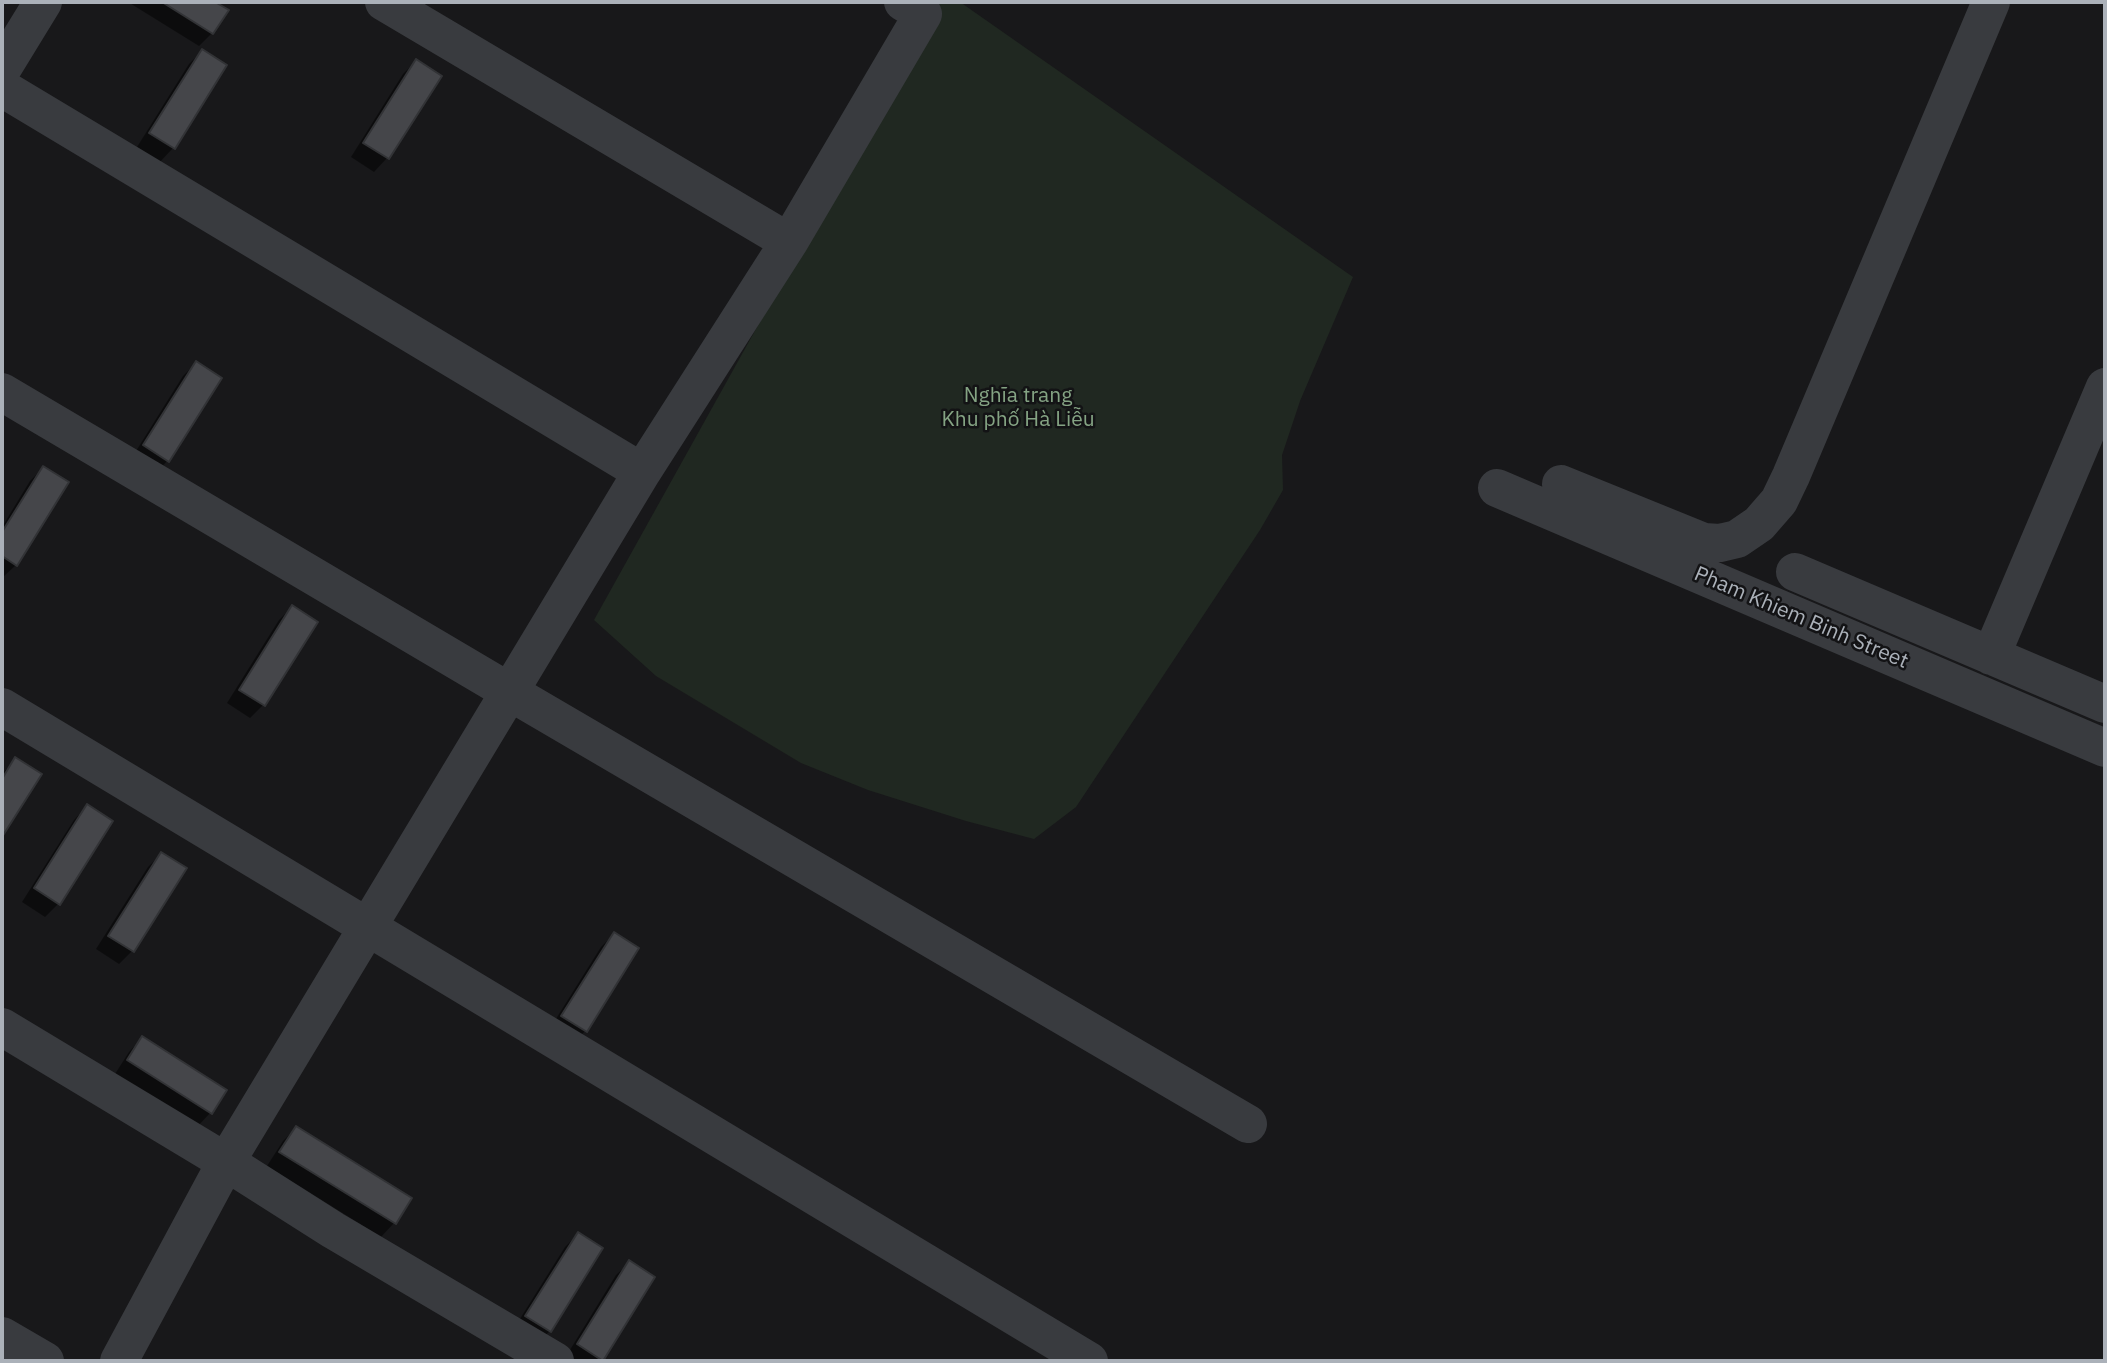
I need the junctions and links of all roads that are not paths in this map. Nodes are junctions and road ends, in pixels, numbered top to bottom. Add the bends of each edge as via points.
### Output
1 (43, 2) edge
2 (384, 2) edge
3 (1991, 2) edge
4 (913, 8) edge
5 (2, 69) edge
6 (2, 88) edge
7 (789, 242) junction
8 (2105, 387) edge
9 (2, 392) edge
10 (642, 472) junction
11 (1560, 484) dead end
12 (1497, 488) dead end
13 (1795, 572) dead end
14 (1991, 656) junction
15 (508, 691) junction
16 (2105, 704) edge
17 (2, 707) edge
18 (2105, 748) edge
19 (366, 926) junction
20 (2, 1027) edge
21 (1248, 1124) dead end
22 (226, 1162) junction
23 (2, 1336) edge
24 (44, 1361) edge
25 (119, 1361) edge
26 (555, 1361) edge
27 (1089, 1361) edge

1 - 5 street
2 - 7 street
3 - 11 street via 1791,476 1779,501 1759,524 1737,539 1703,542
4 - 7 street
6 - 10 street
7 - 10 street
8 - 14 street
9 - 15 street
10 - 15 street
12 - 18 street, Pham Khiem Binh Street
13 - 14 street, Pham Khiem Binh Street
14 - 16 street, Pham Khiem Binh Street
15 - 19 street
15 - 21 street
17 - 19 street
19 - 22 street
19 - 27 street
20 - 22 street
22 - 25 street
22 - 26 street
23 - 24 street

